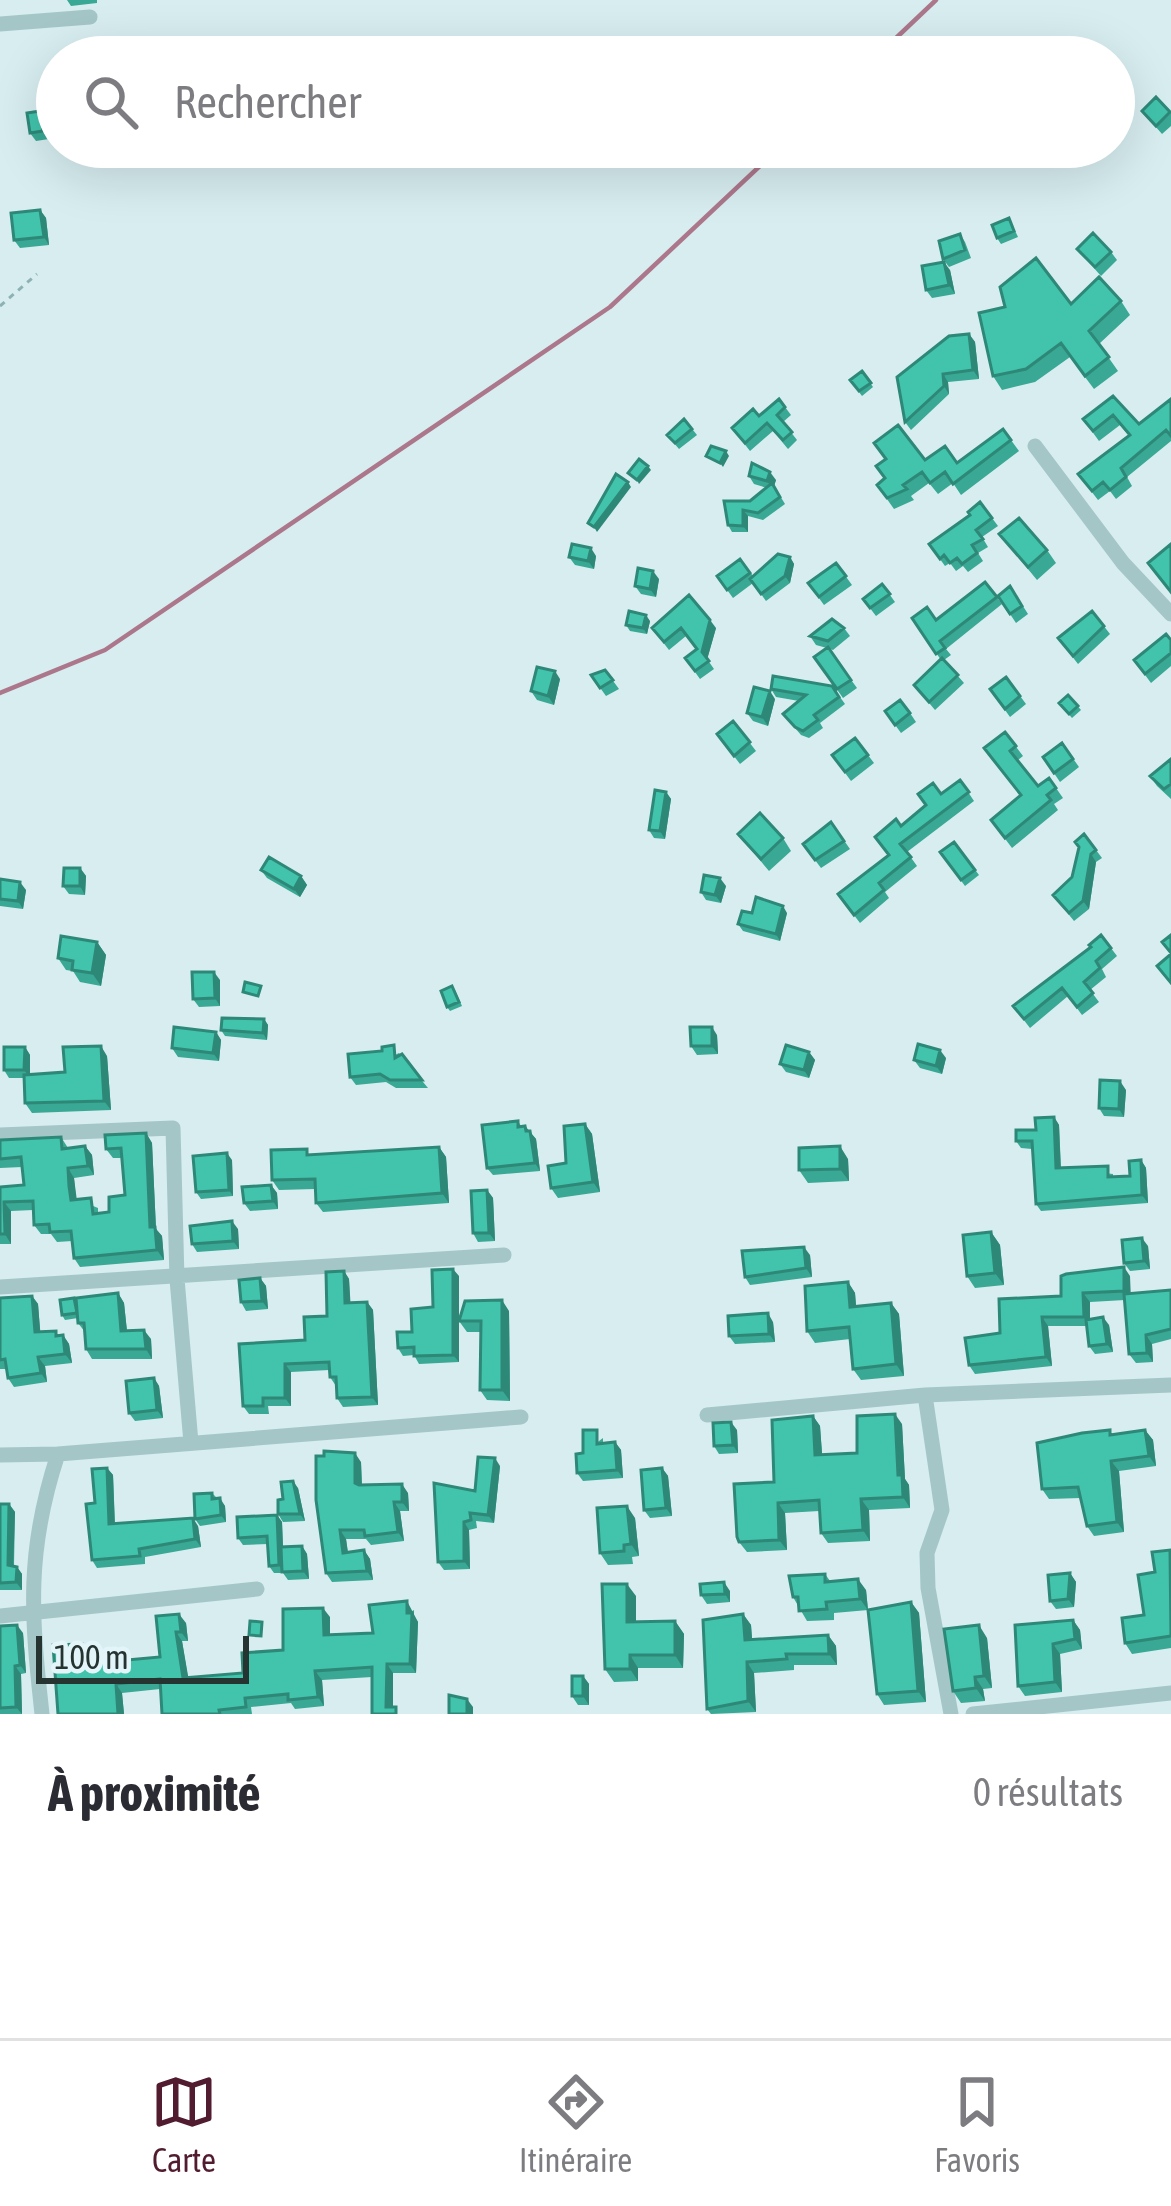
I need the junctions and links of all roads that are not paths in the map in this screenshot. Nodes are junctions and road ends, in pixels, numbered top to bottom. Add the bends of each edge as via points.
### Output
1 (90, 17) dead end
2 (0, 24) edge
3 (1036, 446) dead end
4 (1171, 614) edge
5 (0, 1135) edge
6 (503, 1255) dead end
7 (177, 1279) junction
8 (0, 1287) edge
9 (1171, 1385) edge
10 (925, 1395) junction
11 (707, 1415) dead end
12 (521, 1417) dead end
13 (191, 1443) junction
14 (58, 1454) junction
15 (0, 1455) edge
16 (256, 1588) dead end
17 (30, 1613) junction
18 (0, 1616) edge
19 (1171, 1693) edge
20 (42, 1714) edge
21 (951, 1714) edge
22 (973, 1714) edge

1 - 2 street
3 - 4 street
5 - 7 street via 173,1129
6 - 7 street
7 - 8 street
7 - 13 street
9 - 10 street
10 - 11 street
10 - 21 street via 942,1510 926,1553 928,1588
12 - 13 street
13 - 14 street
14 - 15 street
14 - 17 street via 39,1512
16 - 17 street
17 - 18 street
17 - 20 street
19 - 22 street

